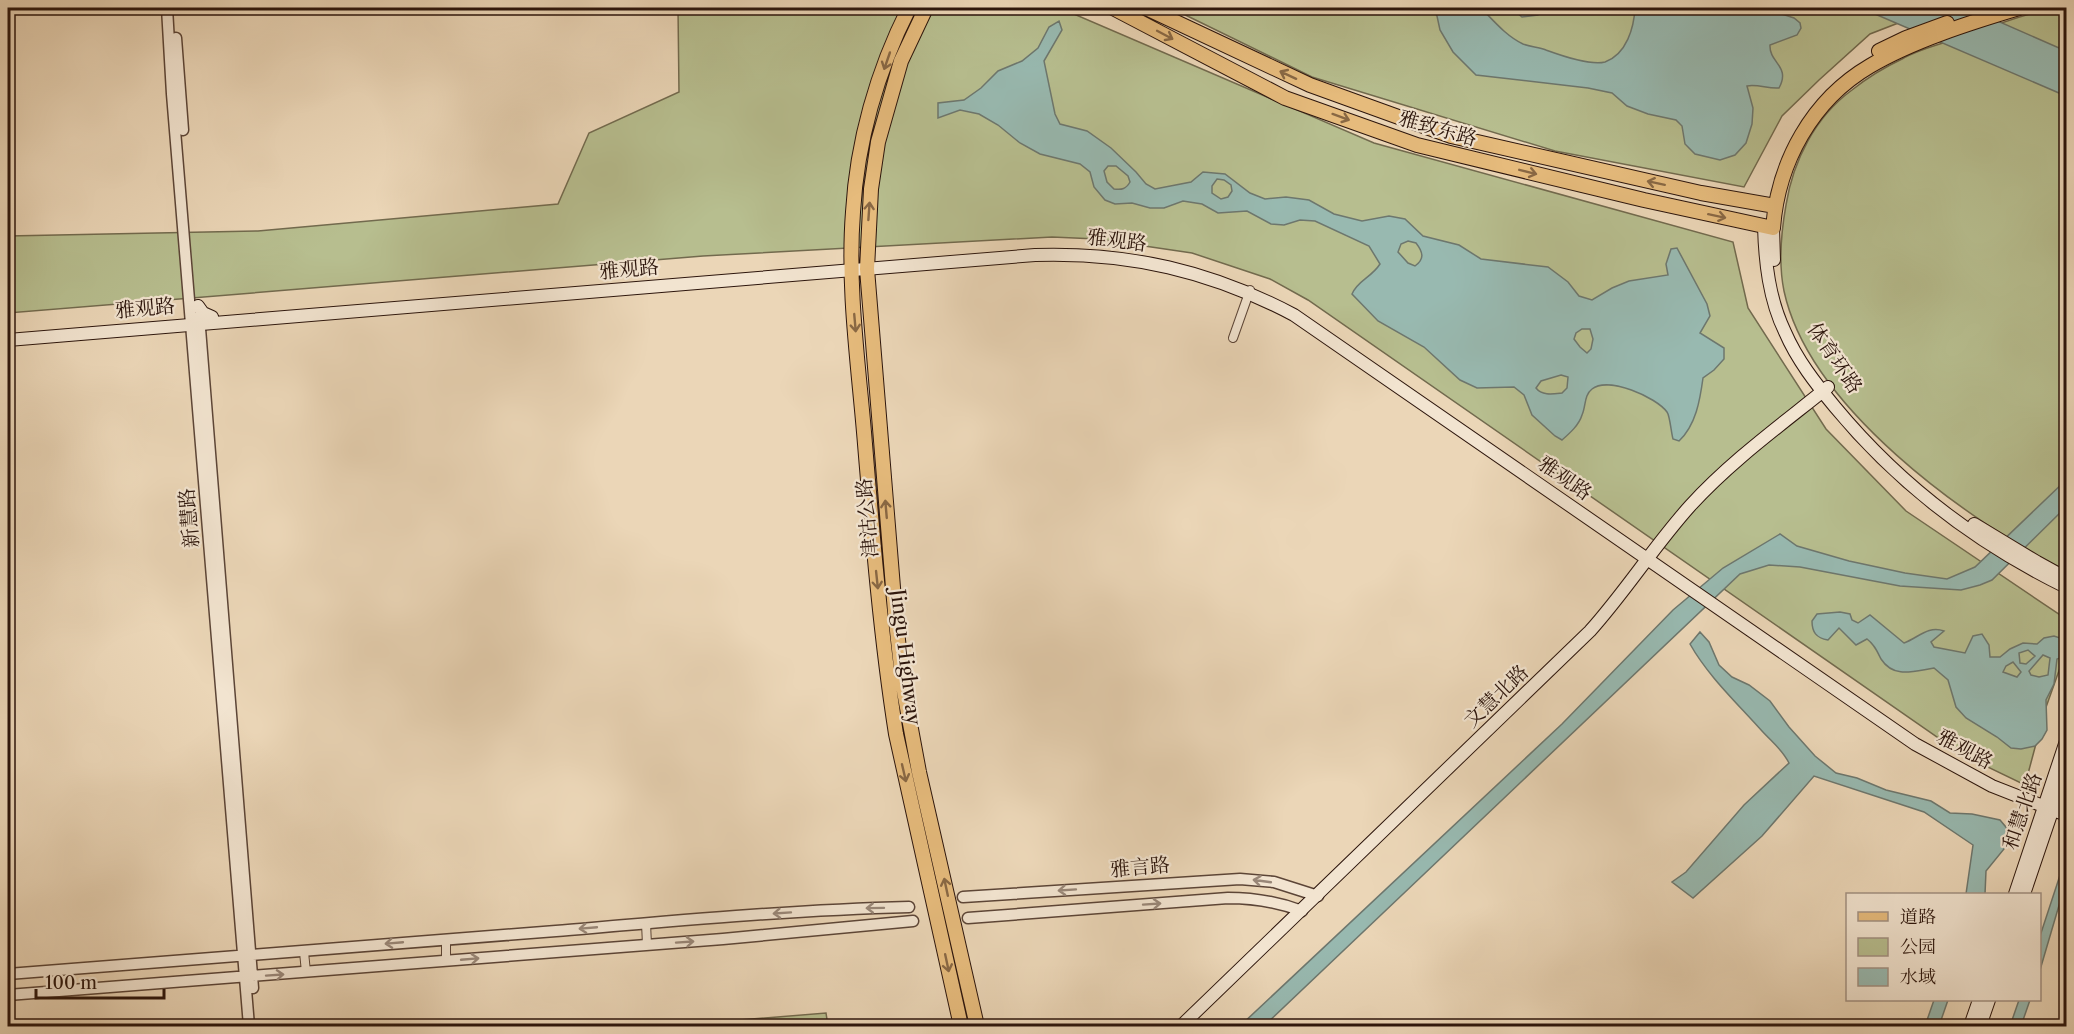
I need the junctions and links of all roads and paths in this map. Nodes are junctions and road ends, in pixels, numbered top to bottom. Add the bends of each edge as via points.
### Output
1 (167, 8) edge
2 (174, 8) edge
3 (909, 8) edge
4 (926, 8) edge
5 (1113, 8) edge
6 (1146, 8) edge
7 (2019, 8) edge
8 (1991, 10) edge
9 (1771, 205) junction
10 (1768, 227) junction
11 (867, 267) junction
12 (852, 268) junction
13 (1250, 291) junction
14 (199, 317) junction
15 (8, 333) edge
16 (1233, 338) dead end
17 (8, 340) edge
18 (1828, 392) junction
19 (1652, 559) junction
20 (2024, 560) junction
21 (2067, 578) edge
22 (2067, 587) edge
23 (2067, 741) edge
24 (2067, 770) edge
25 (2053, 807) edge
26 (2067, 815) edge
27 (2014, 893) edge
28 (2024, 893) edge
29 (1318, 896) junction
30 (963, 897) dead end
31 (909, 907) dead end
32 (841, 909) junction
33 (1302, 911) junction
34 (968, 918) dead end
35 (913, 921) dead end
36 (646, 923) junction
37 (845, 928) junction
38 (446, 939) junction
39 (647, 945) junction
40 (304, 951) junction
41 (247, 957) junction
42 (446, 961) junction
43 (306, 972) junction
44 (8, 974) edge
45 (248, 977) junction
46 (8, 995) edge
47 (1978, 1001) edge
48 (1988, 1001) edge
49 (249, 1026) edge
50 (256, 1026) edge
51 (961, 1026) edge
52 (977, 1026) edge
53 (1182, 1026) edge
54 (1193, 1026) edge
55 (1970, 1026) edge
56 (1980, 1026) edge

1 - 14 street, 新慧路 via 172,94
2 - 14 street, 新慧路
3 -> 12 main road, Jingu Highway via 886,63 861,143 852,214
11 -> 4 main road, 津沽公路 via 878,142 902,61
5 -> 10 main road, 雅致东路 via 1285,98 1417,145
9 -> 6 main road, 雅致东路 via 1451,136 1310,85
7 - 8 main road, 体育环路
8 - 9 main road, 体育环路 via 1920,38 1870,66 1837,91 1803,130
9 - 10 main road, 体育环路
10 - 18 main road, 体育环路 via 1768,277 1777,313 1793,349
11 - 12 main road, 雅观路
11 - 13 main road, 雅观路 via 1083,255 1181,269
52 -> 11 main road, 津沽公路 via 903,686
12 - 14 main road, 雅观路
12 -> 51 main road, Jingu Highway via 870,510 890,694
13 - 16 street
13 - 19 main road, 雅观路 via 1314,328
14 - 15 main road, 雅观路
14 - 17 main road, 雅观路
14 - 41 street, 新慧路
18 - 19 main road, 文慧北路 via 1713,483 1685,512
18 - 20 main road, 体育环路 via 1904,469 1994,542
19 - 25 main road, 雅观路 via 1915,744 1992,786
19 - 29 main road, 文慧北路 via 1590,631
19 - 54 main road, 文慧北路 via 1622,606 1573,659
20 - 21 main road, 体育环路
20 - 22 main road, 体育环路
23 - 25 main road, 和慧北路
24 - 25 main road, 和慧北路
25 - 26 main road, 雅观路
25 - 27 main road, 和慧北路
25 - 28 main road, 和慧北路
29 -> 30 street, 雅言路 via 1274,882 1240,879
29 - 33 main road, 文慧北路
31 -> 32 street
32 -> 36 street
32 - 37 street
34 -> 33 street, 雅言路 via 1228,898 1260,899
33 - 53 main road, 文慧北路
35 - 37 street
36 -> 38 street
36 - 39 street
39 -> 37 street
38 -> 40 street
38 - 42 street
42 -> 39 street
40 - 41 street
40 - 43 street
41 - 44 street
41 - 45 street, 新慧路
42 - 43 street
45 -> 43 street
45 - 46 street
45 - 49 street, 新慧路
45 - 50 street, 新慧路
47 - 55 main road
48 - 56 main road

